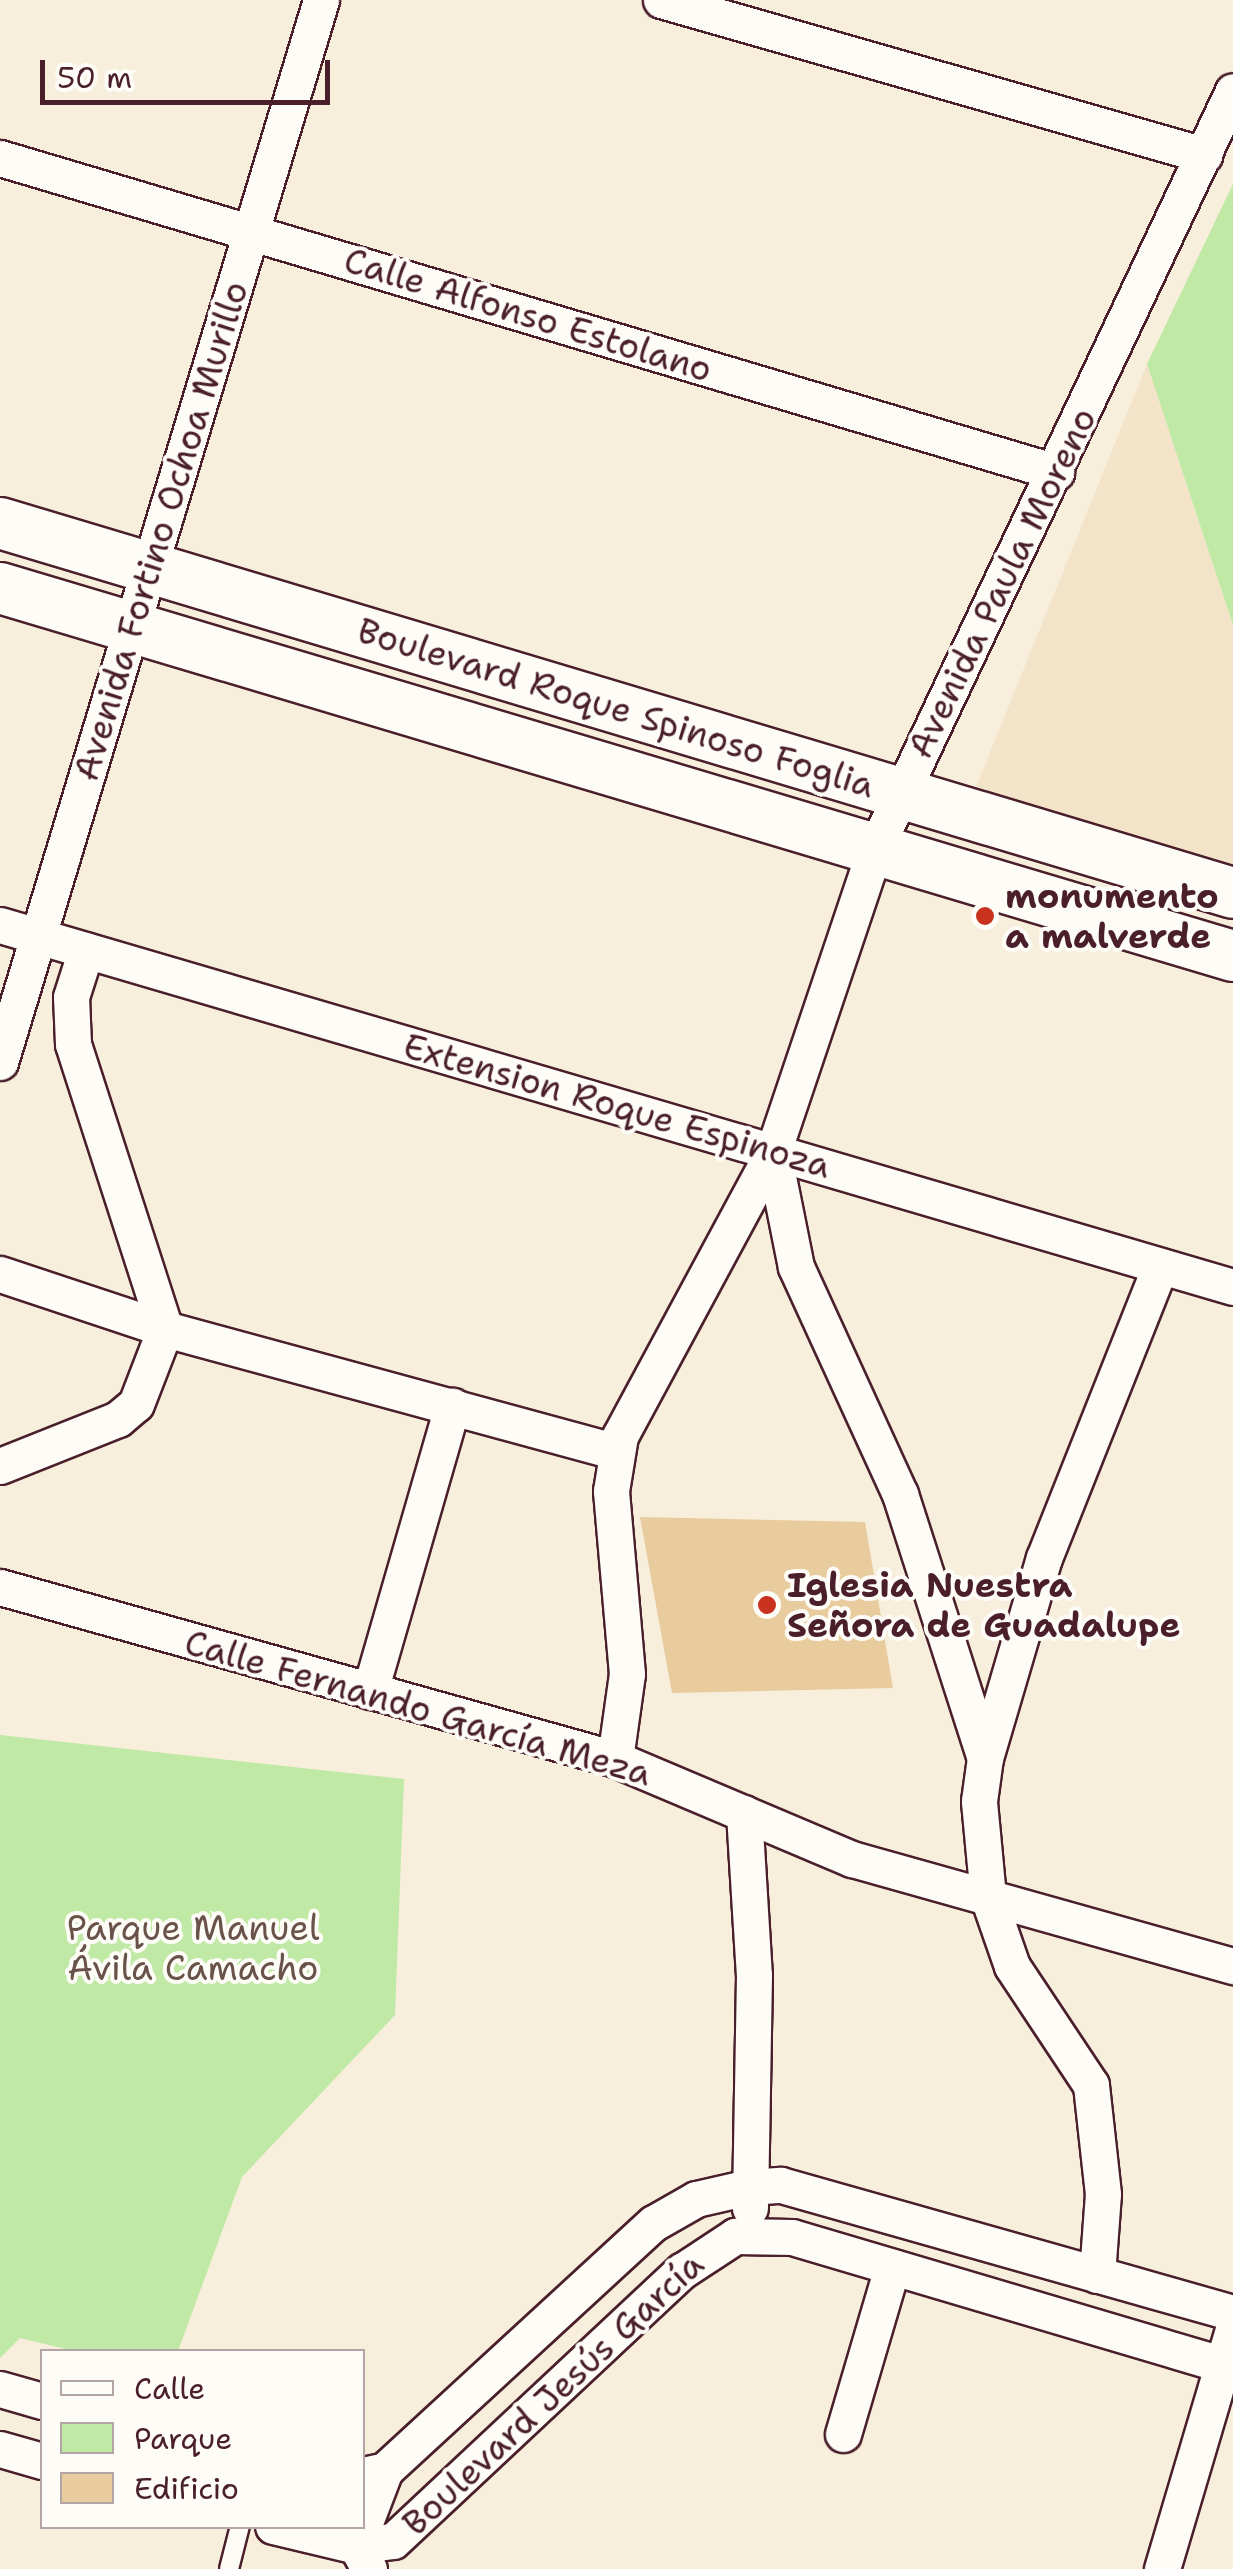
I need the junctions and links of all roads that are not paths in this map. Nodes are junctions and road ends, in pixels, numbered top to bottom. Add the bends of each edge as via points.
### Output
1 (321, 0) edge
2 (661, 0) edge
3 (1233, 91) edge
4 (1204, 154) junction
5 (0, 158) edge
6 (251, 233) junction
7 (1056, 472) junction
8 (0, 523) edge
9 (150, 568) junction
10 (0, 588) edge
11 (133, 627) junction
12 (902, 794) junction
13 (875, 849) junction
14 (1233, 893) edge
15 (0, 925) edge
16 (38, 936) junction
17 (86, 950) junction
18 (1233, 956) edge
19 (0, 1062) edge
20 (774, 1152) junction
21 (1160, 1266) junction
22 (0, 1274) edge
23 (1233, 1287) edge
24 (165, 1329) junction
25 (452, 1406) junction
26 (614, 1451) junction
27 (0, 1466) edge
28 (0, 1587) edge
29 (370, 1691) junction
30 (985, 1758) junction
31 (615, 1759) junction
32 (744, 1813) junction
33 (988, 1897) junction
34 (1233, 1966) edge
35 (748, 2187) junction
36 (752, 2234) junction
37 (892, 2267) junction
38 (1097, 2275) junction
39 (1233, 2313) edge
40 (1233, 2330) edge
41 (1228, 2366) edge
42 (0, 2389) edge
43 (40, 2400) edge
44 (843, 2434) dead end
45 (0, 2449) edge
46 (40, 2460) edge
47 (374, 2473) edge
48 (239, 2529) edge
49 (283, 2529) edge
50 (362, 2557) edge
51 (229, 2569) edge
52 (1162, 2569) edge

1 - 6 street, Avenida Fortino Ochoa Murillo
2 - 4 street
3 - 4 street, Avenida Paula Moreno
4 - 7 street, Avenida Paula Moreno
5 - 6 street, Calle Alfonso Estolano
6 - 7 street, Calle Alfonso Estolano
6 - 9 street, Avenida Fortino Ochoa Murillo
7 - 12 street, Avenida Paula Moreno
8 - 9 street, Boulevard Roque Spinoso Foglia
9 - 11 street, Avenida Fortino Ochoa Murillo
9 - 12 street, Boulevard Roque Spinoso Foglia
10 - 11 street, Boulevard Roque Spinoso Foglia
11 - 13 street, Boulevard Roque Spinoso Foglia
11 - 16 street, Avenida Fortino Ochoa Murillo
12 - 13 street, Avenida Paula Moreno
12 - 14 street, Boulevard Roque Spinoso Foglia
13 - 18 street, Boulevard Roque Spinoso Foglia
13 - 20 street, Avenida Paula Moreno
15 - 16 street, Extension Roque Espinoza
16 - 17 street, Extension Roque Espinoza
16 - 19 street, Avenida Fortino Ochoa Murillo
17 - 20 street, Extension Roque Espinoza
17 - 24 street via 71,998 74,1044
20 - 21 street, Extension Roque Espinoza
20 - 26 street, Avenida Paula Moreno
20 - 30 street via 796,1267 900,1494
21 - 23 street, Extension Roque Espinoza
21 - 30 street via 1044,1558
22 - 24 street
24 - 25 street
24 - 27 street via 136,1404 118,1419
25 - 26 street
25 - 29 street
26 - 31 street, Avenida Paula Moreno via 610,1491 626,1674
28 - 29 street, Calle Fernando García Meza
29 - 31 street, Calle Fernando García Meza
30 - 33 street via 979,1802
31 - 32 street, Calle Fernando García Meza
32 - 33 street, Calle Fernando García Meza via 852,1859
32 - 35 street via 754,1975
33 - 34 street, Calle Fernando García Meza
33 - 38 street via 1012,1966 1090,2086 1103,2194
35 - 36 street
35 - 38 street, Boulevard Jesús García via 781,2185
35 - 47 street, Boulevard Jesús García via 696,2199 654,2223
36 - 37 street, Boulevard Jesús García via 792,2236
36 - 50 street, Boulevard Jesús García via 717,2245 682,2271 393,2541
37 - 41 street, Boulevard Jesús García
37 - 44 street
38 - 39 street, Boulevard Jesús García
40 - 41 street
41 - 52 street
42 - 43 street
45 - 46 street
47 - 50 street
48 - 51 lane
49 - 50 street, Boulevard Jesús García

